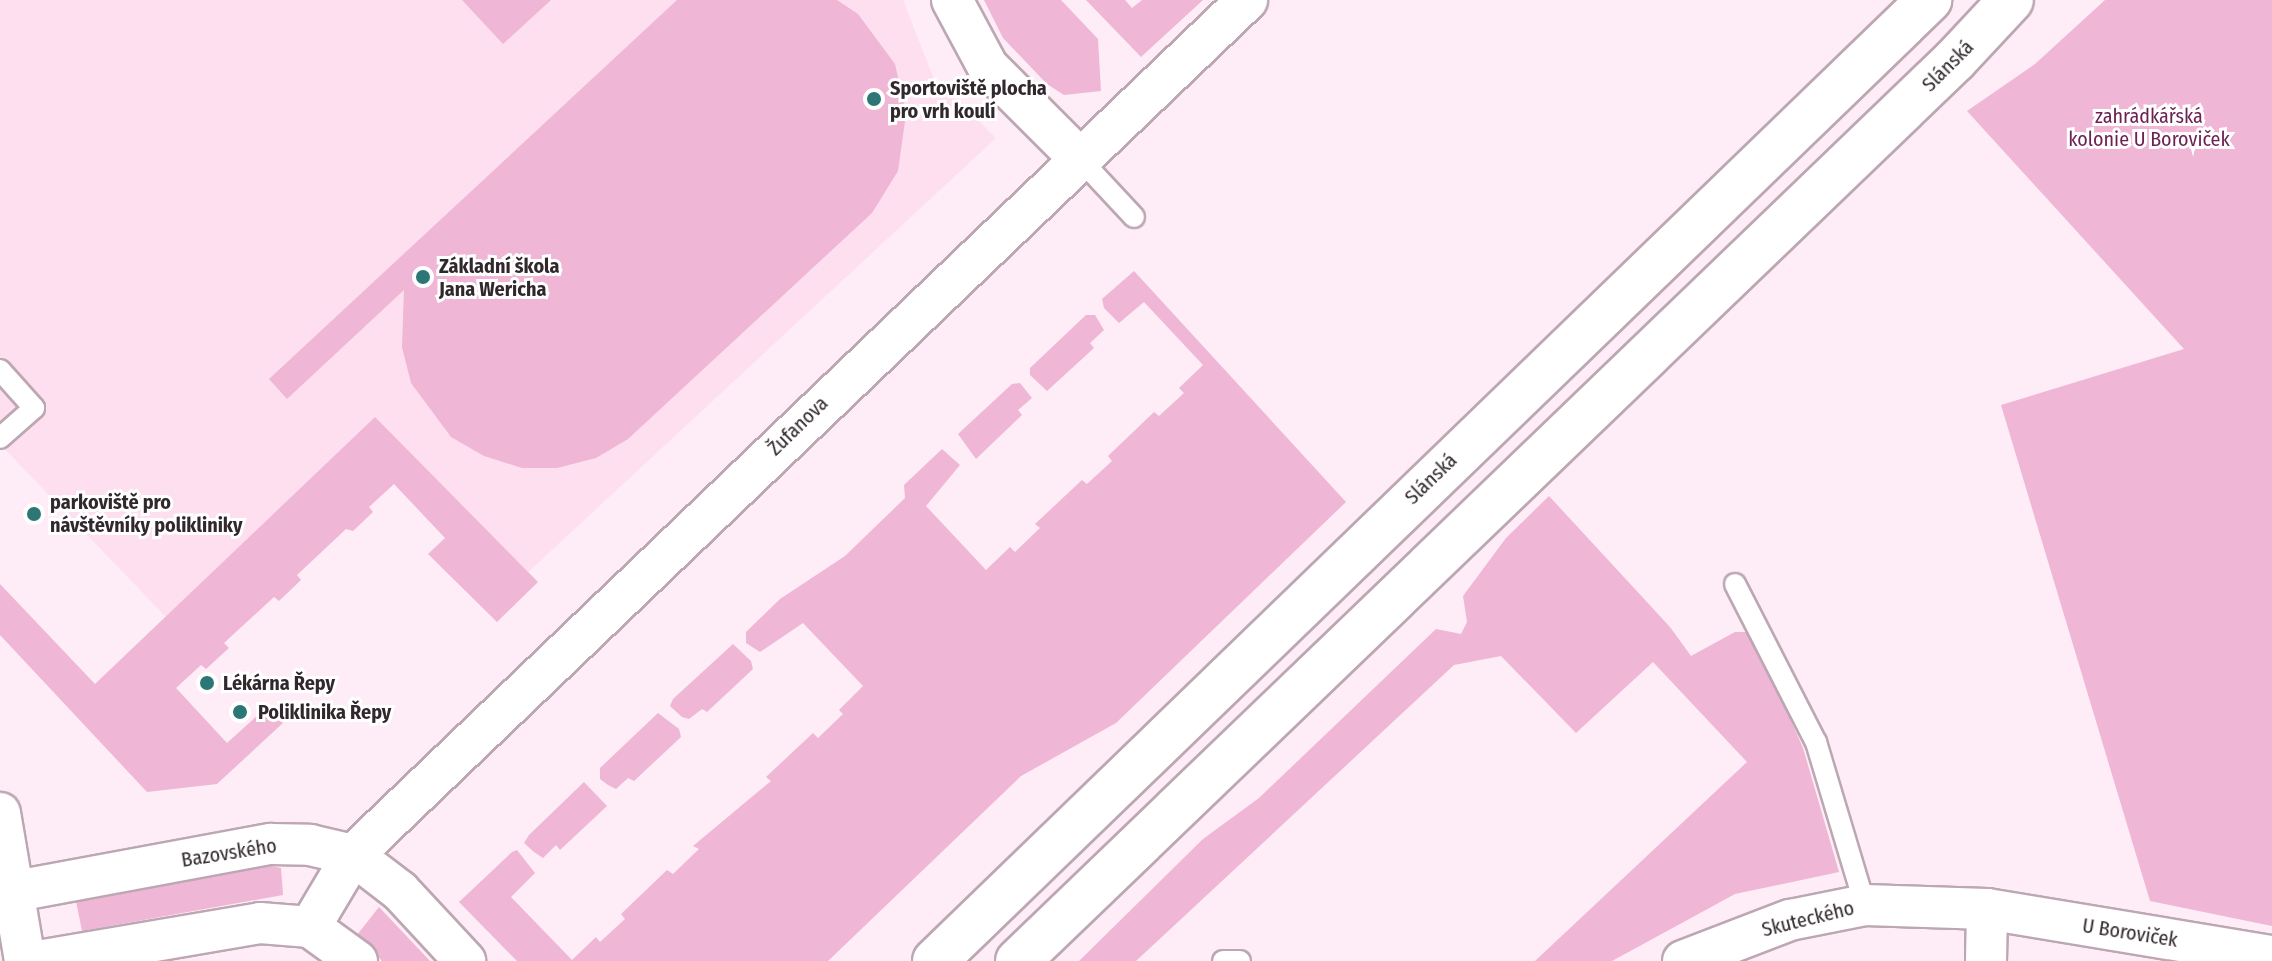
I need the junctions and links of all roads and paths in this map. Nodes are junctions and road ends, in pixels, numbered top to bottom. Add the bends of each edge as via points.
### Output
1 (952, 0) edge
2 (1247, 0) edge
3 (1929, 0) edge
4 (2011, 0) edge
5 (1078, 157) junction
6 (1134, 217) dead end
7 (0, 370) edge
8 (0, 438) edge
9 (1735, 584) dead end
10 (0, 813) edge
11 (353, 855) junction
12 (7, 893) edge
13 (1865, 905) junction
14 (1987, 909) junction
15 (310, 927) junction
16 (2272, 956) edge
17 (25, 961) edge
18 (38, 961) edge
19 (357, 961) edge
20 (465, 961) edge
21 (935, 961) edge
22 (1018, 961) edge
23 (1223, 961) edge
24 (1240, 961) edge
25 (1683, 961) edge
26 (1986, 961) edge

1 - 5 street via 988,67
2 - 5 street, Žufanova
3 - 21 main road, Slánská
4 - 22 main road, Slánská via 1955,60
5 - 6 lane
5 - 11 street, Žufanova
7 - 8 lane via 34,408
9 - 13 lane via 1816,742
10 - 12 street
11 - 12 street, Bazovského via 310,845 271,844
11 - 15 street, Žufanova
11 - 20 street, Bazovského via 400,891
12 - 17 street
13 - 14 street, Skuteckého
13 - 25 street, Skuteckého via 1790,920
14 - 16 street, U Boroviček
14 - 26 street
15 - 18 street via 260,923
15 - 19 street
23 - 24 lane

